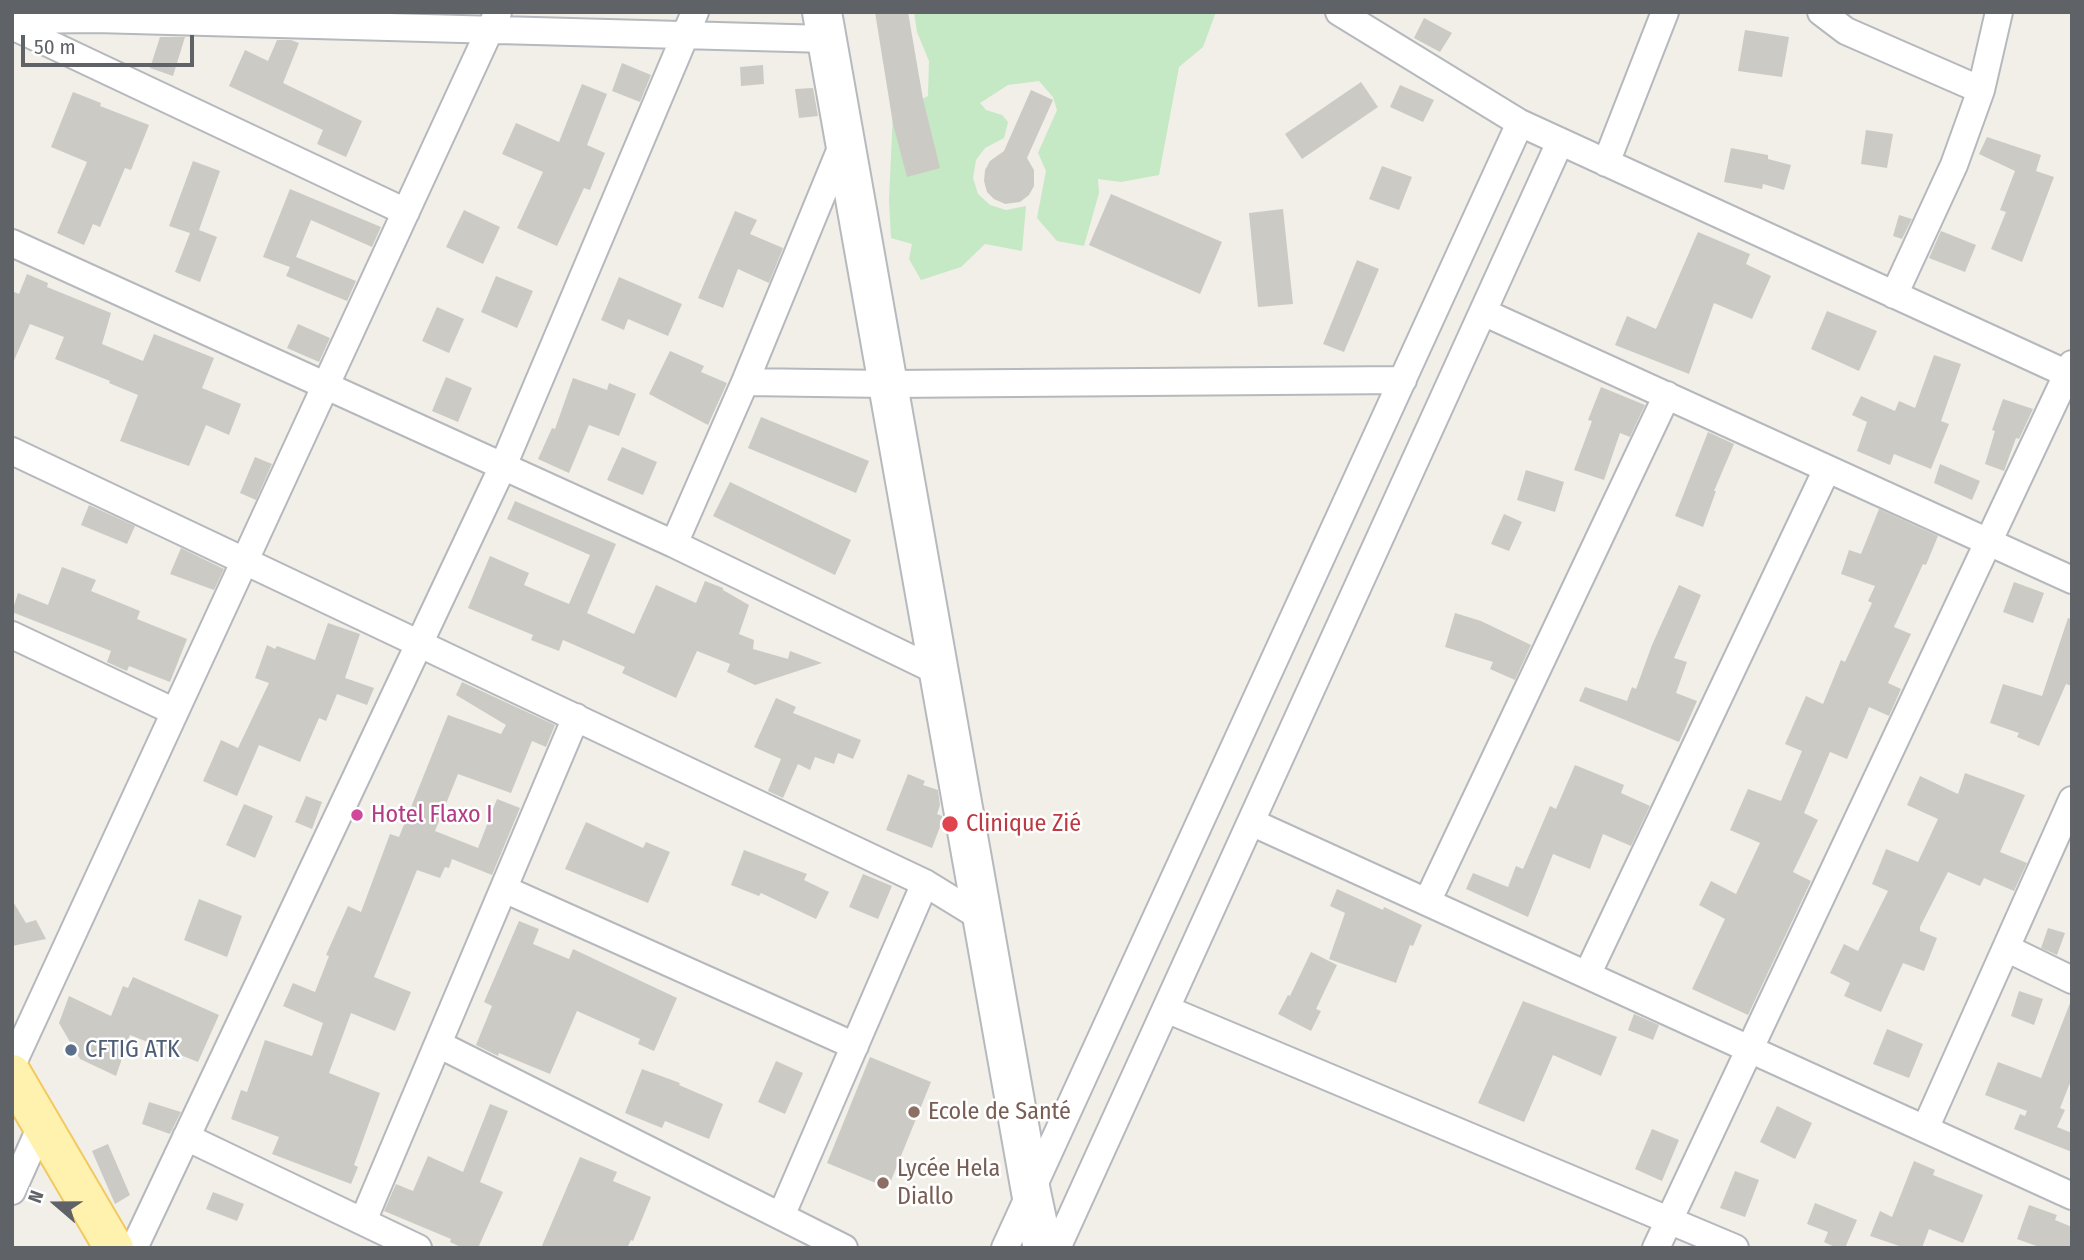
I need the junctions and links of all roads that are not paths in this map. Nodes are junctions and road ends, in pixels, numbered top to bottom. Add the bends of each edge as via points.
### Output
1 (1339, 12) edge
2 (1665, 12) edge
3 (1821, 12) edge
4 (1999, 12) edge
5 (98, 16) edge
6 (320, 19) edge
7 (12, 20) edge
8 (494, 20) edge
9 (690, 23) edge
10 (825, 25) edge
11 (12, 26) edge
12 (79, 58) junction
13 (1981, 90) junction
14 (1520, 123) junction
15 (845, 139) junction
16 (1560, 142) junction
17 (1606, 163) junction
18 (406, 212) junction
19 (12, 243) edge
20 (1894, 295) junction
21 (1483, 312) junction
22 (2070, 371) edge
23 (1403, 380) junction
24 (745, 382) junction
25 (888, 384) junction
26 (326, 386) junction
27 (1667, 395) junction
28 (12, 450) edge
29 (503, 466) junction
30 (1827, 468) junction
31 (1987, 541) junction
32 (674, 544) junction
33 (245, 561) junction
34 (2072, 580) edge
35 (12, 635) edge
36 (419, 643) junction
37 (939, 672) junction
38 (175, 712) junction
39 (576, 717) junction
40 (2072, 800) edge
41 (1251, 822) junction
42 (925, 883) junction
43 (504, 889) junction
44 (1427, 902) junction
45 (982, 918) junction
46 (2006, 948) junction
47 (1587, 975) junction
48 (2072, 979) edge
49 (1166, 1009) junction
50 (438, 1044) junction
51 (855, 1046) junction
52 (1750, 1049) junction
53 (12, 1065) edge
54 (12, 1074) edge
55 (42, 1124) junction
56 (1925, 1129) junction
57 (186, 1137) junction
58 (12, 1191) edge
59 (1031, 1192) junction
60 (2072, 1196) edge
61 (781, 1216) junction
62 (1669, 1220) junction
63 (363, 1222) junction
64 (114, 1248) edge
65 (134, 1248) edge
66 (418, 1248) edge
67 (844, 1248) edge
68 (1005, 1248) edge
69 (1043, 1248) edge
70 (1057, 1248) edge
71 (1656, 1248) edge
72 (1735, 1248) edge

1 - 14 street
2 - 17 street
3 - 13 street via 1846,32
4 - 13 street
5 - 6 street
5 - 7 street
5 - 12 street
6 - 8 street
8 - 9 street
8 - 18 street
9 - 10 street
9 - 29 street
10 - 15 street
11 - 12 street
12 - 18 street
13 - 20 street via 1954,165
14 - 16 street
14 - 23 street
15 - 24 street
15 - 25 street
16 - 17 street
16 - 21 street
17 - 20 street
18 - 26 street
19 - 26 street
20 - 22 street
21 - 27 street
21 - 41 street
22 - 31 street
23 - 25 street
23 - 59 street
24 - 25 street
24 - 32 street
25 - 37 street
26 - 29 street
26 - 33 street
27 - 30 street
27 - 44 street
28 - 33 street
29 - 32 street
29 - 36 street
30 - 31 street
30 - 47 street
31 - 34 street
31 - 52 street
32 - 37 street
33 - 36 street
33 - 38 street
35 - 38 street
36 - 39 street
36 - 57 street
37 - 45 street
38 - 53 street
39 - 42 street
39 - 43 street
40 - 46 street
41 - 44 street
41 - 49 street
42 - 45 street
42 - 51 street
43 - 50 street
43 - 51 street
44 - 47 street
45 - 59 street
46 - 48 street
46 - 56 street
47 - 52 street
49 - 62 street
49 - 70 street
50 - 61 street
50 - 63 street
51 - 61 street
52 - 56 street
52 - 62 street
54 - 55 main road
55 - 58 street
55 - 64 main road
56 - 60 street
57 - 63 street
57 - 65 street
59 - 68 street
59 - 69 street
61 - 67 street
62 - 71 street
62 - 72 street
63 - 66 street

